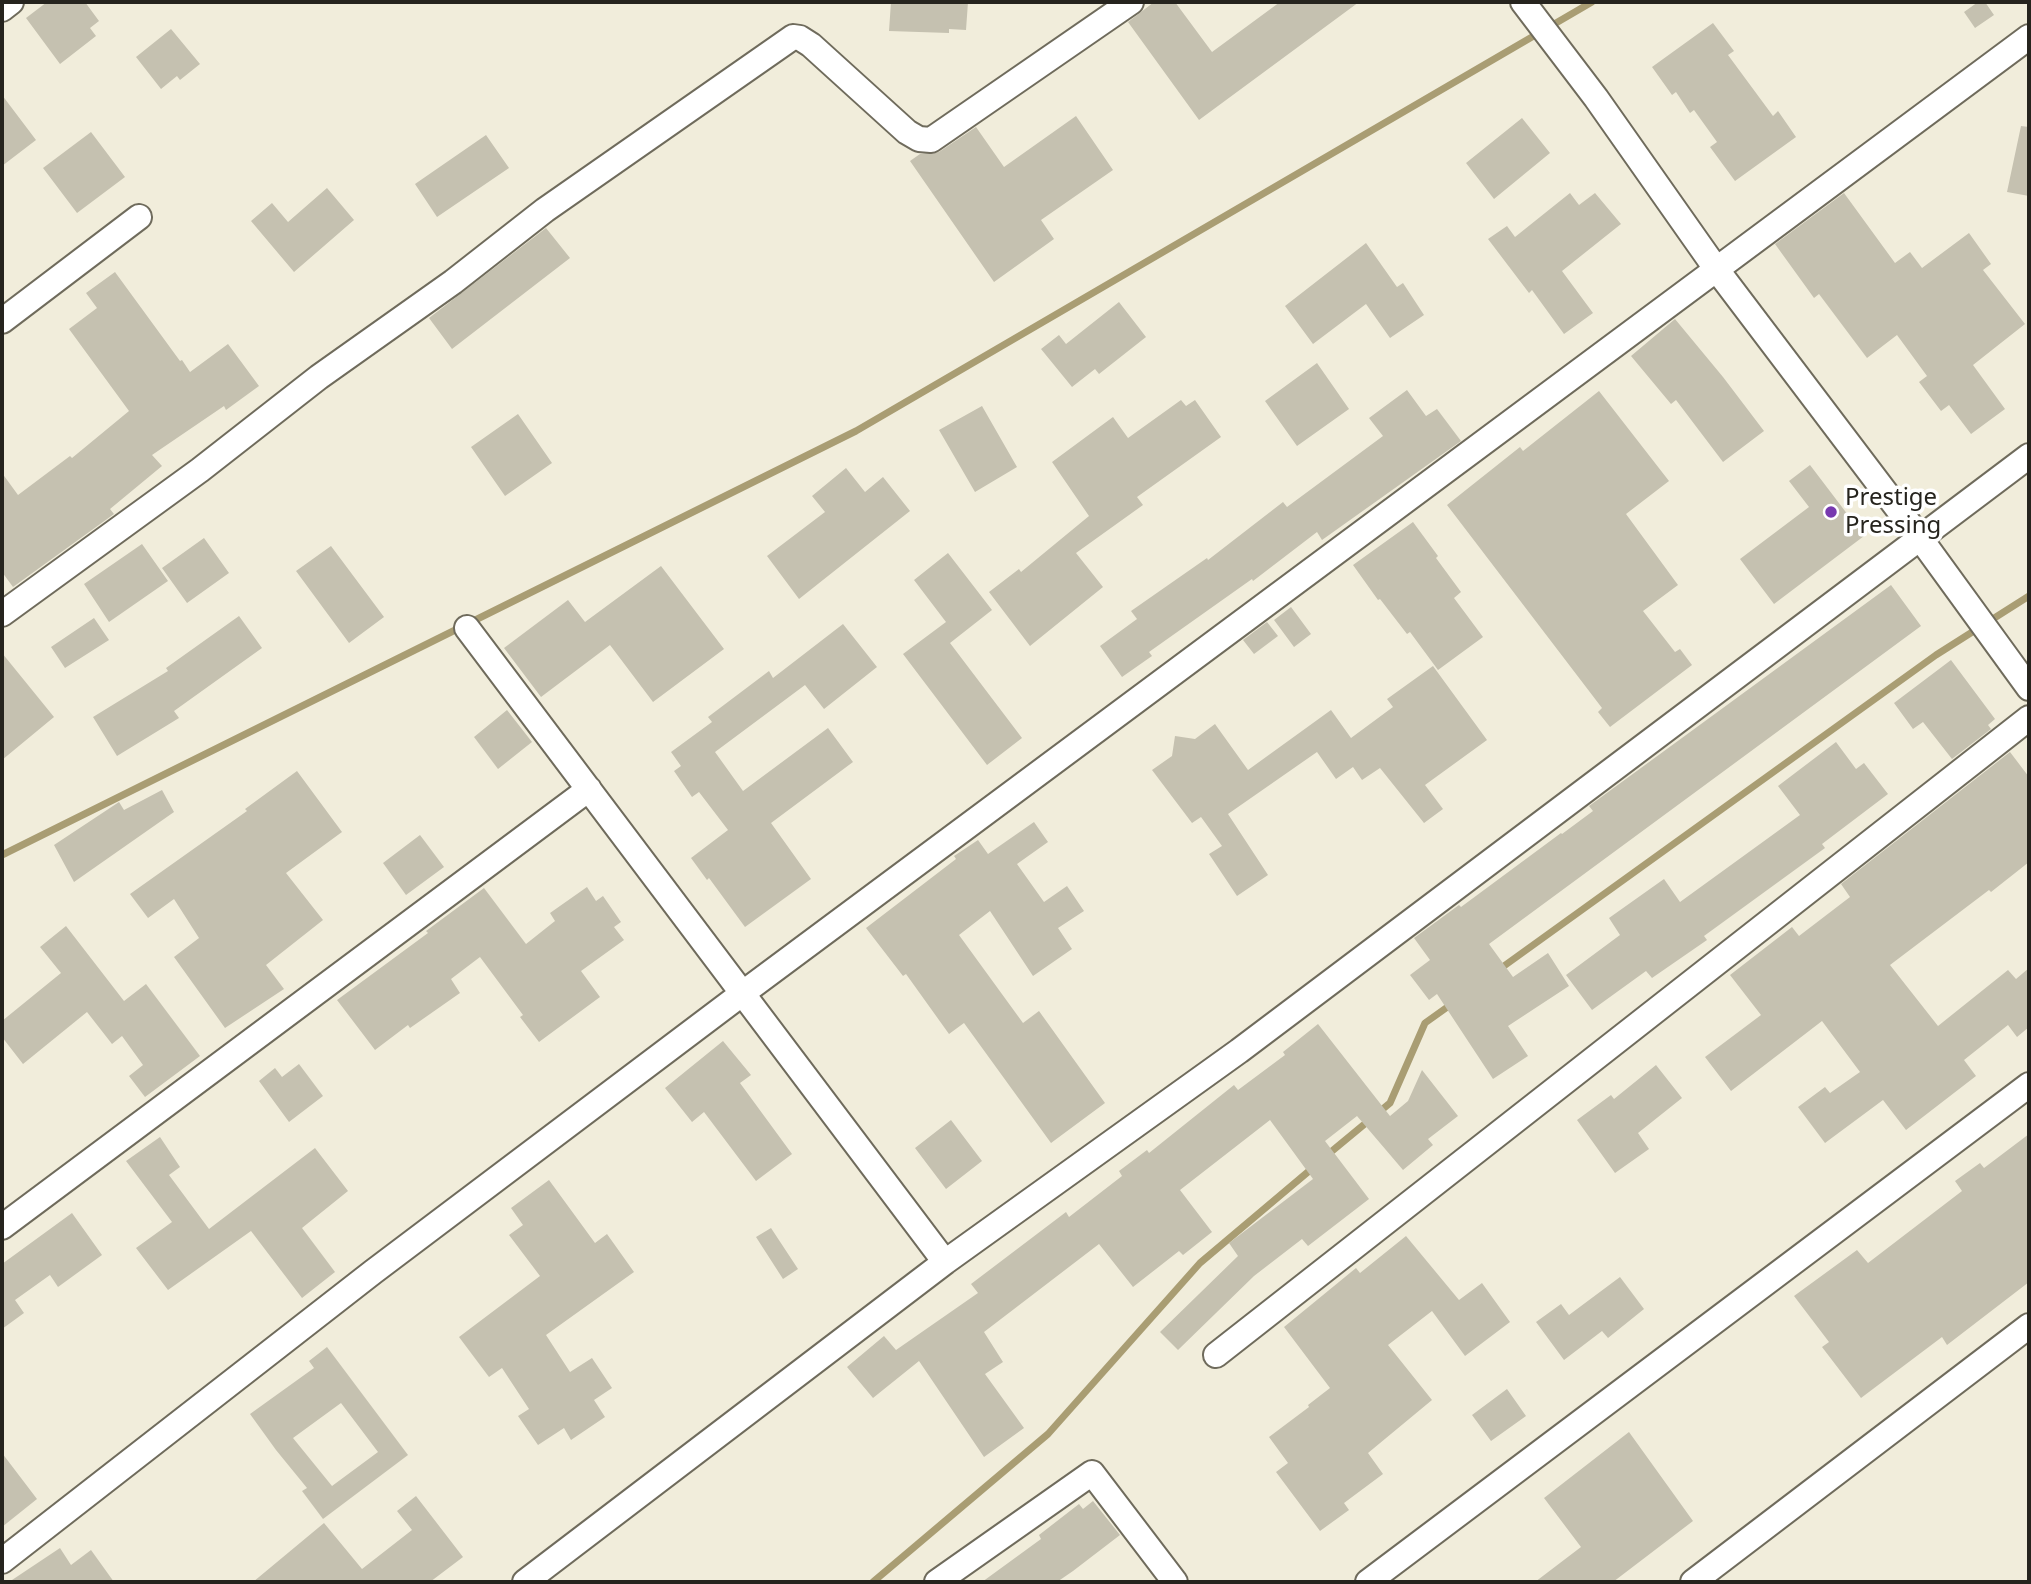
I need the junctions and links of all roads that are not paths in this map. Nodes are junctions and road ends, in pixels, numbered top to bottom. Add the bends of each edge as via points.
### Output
1 (11, 2) edge
2 (1131, 2) edge
3 (1523, 2) edge
4 (2, 9) edge
5 (2029, 37) edge
6 (139, 217) dead end
7 (1717, 270) junction
8 (2, 321) edge
9 (2029, 456) edge
10 (1920, 538) junction
11 (2, 614) edge
12 (467, 628) dead end
13 (2029, 688) edge
14 (2029, 719) edge
15 (589, 789) junction
16 (743, 993) junction
17 (2029, 1085) edge
18 (2, 1227) edge
19 (945, 1262) junction
20 (2029, 1326) edge
21 (1216, 1355) dead end
22 (2, 1561) edge
23 (525, 1582) edge
24 (937, 1582) edge
25 (1175, 1582) edge
26 (1368, 1582) edge
27 (1693, 1582) edge

1 - 4 street
2 - 11 street via 930,140 907,132 811,45 793,37 545,210
3 - 7 street
5 - 7 street
6 - 8 street
7 - 10 street
7 - 16 street
9 - 10 street
10 - 13 street
10 - 19 street via 1240,1051
12 - 15 street
14 - 21 street
15 - 16 street
15 - 18 street
16 - 19 street
16 - 22 street
17 - 26 street
19 - 23 street
20 - 27 street
24 - 25 street via 1092,1473

